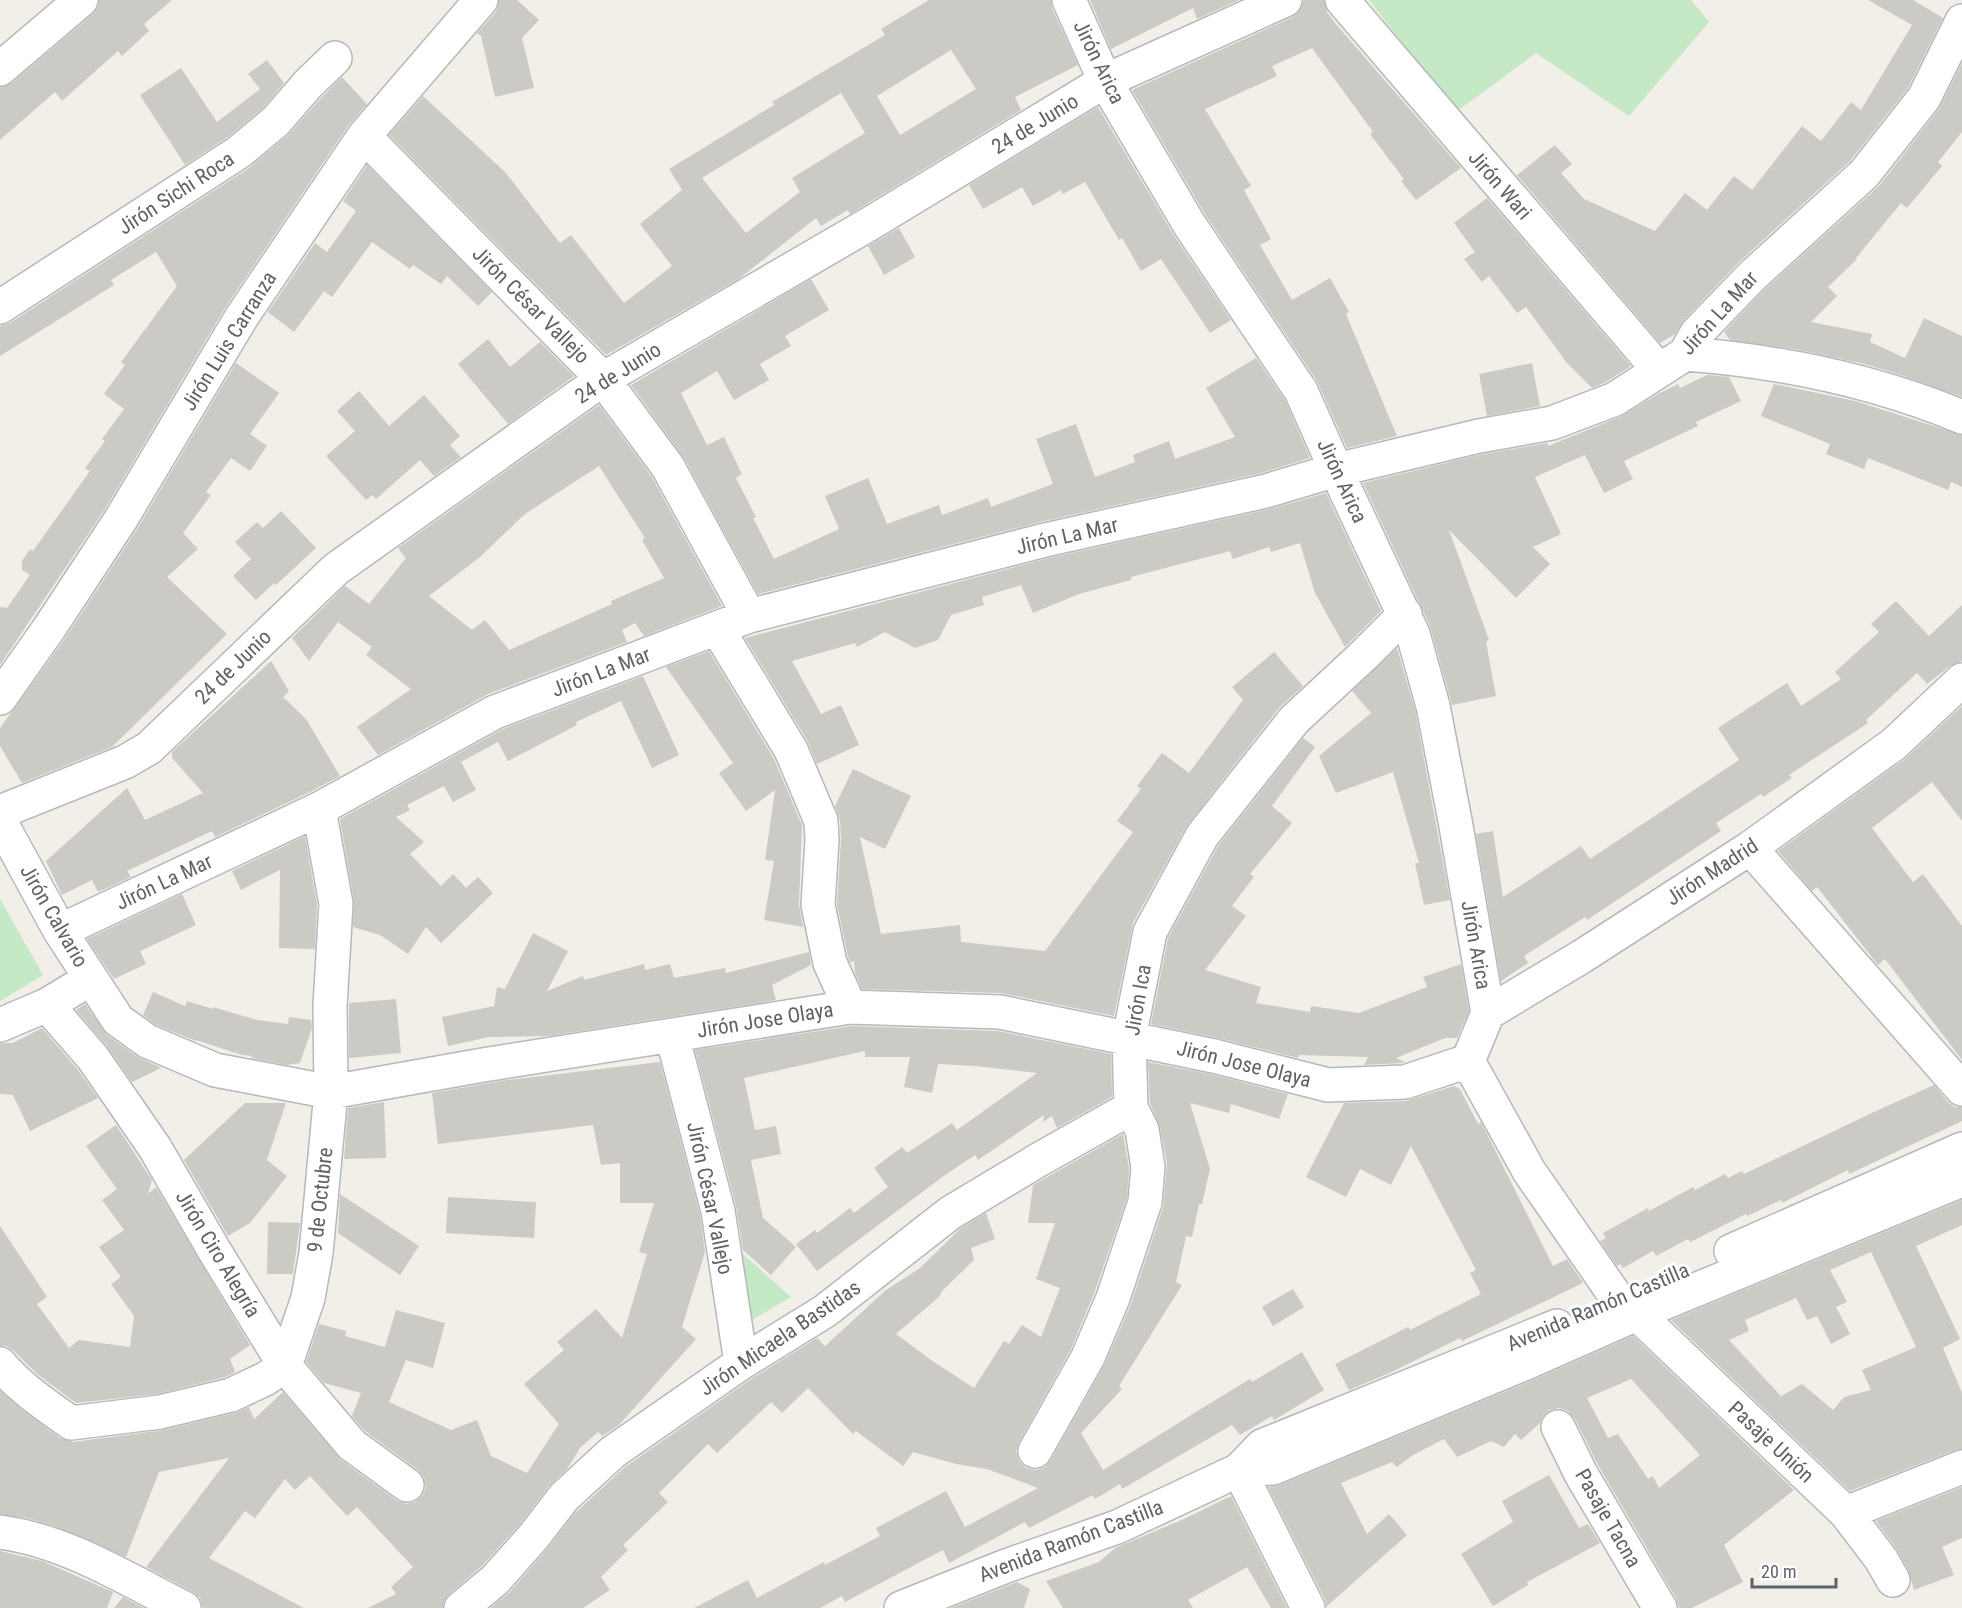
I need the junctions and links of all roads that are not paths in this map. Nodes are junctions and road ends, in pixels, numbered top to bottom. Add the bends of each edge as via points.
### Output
1 (81, 0) edge
2 (481, 0) edge
3 (1069, 0) edge
4 (1285, 0) edge
5 (1342, 0) edge
6 (1962, 21) edge
7 (335, 58) dead end
8 (0, 69) edge
9 (1105, 81) junction
10 (364, 136) junction
11 (0, 308) edge
12 (1672, 362) junction
13 (603, 379) junction
14 (1962, 417) edge
15 (1336, 471) junction
16 (1405, 614) junction
17 (749, 616) junction
18 (717, 628) junction
19 (1962, 680) edge
20 (0, 698) edge
21 (319, 809) junction
22 (0, 812) edge
23 (0, 821) edge
24 (1750, 848) junction
25 (60, 931) junction
26 (90, 979) junction
27 (47, 1005) junction
28 (849, 1007) junction
29 (1488, 1013) junction
30 (0, 1025) edge
31 (672, 1035) junction
32 (1129, 1038) junction
33 (1468, 1061) junction
34 (1962, 1089) edge
35 (331, 1092) junction
36 (1131, 1108) junction
37 (1962, 1149) edge
38 (1962, 1180) edge
39 (1628, 1307) junction
40 (741, 1363) junction
41 (0, 1364) edge
42 (285, 1366) junction
43 (1558, 1427) dead end
44 (1035, 1451) dead end
45 (1962, 1467) edge
46 (1239, 1470) junction
47 (407, 1485) dead end
48 (1846, 1513) junction
49 (0, 1532) edge
50 (1893, 1580) dead end
51 (184, 1608) edge
52 (461, 1608) edge
53 (901, 1608) edge
54 (1308, 1608) edge
55 (1660, 1608) edge

1 - 8 street
2 - 10 street, Jirón Luis Carranza
3 - 9 street, Jirón Arica
4 - 9 street, 24 de Junio
5 - 12 street, Jirón Wari
6 - 12 street, Jirón La Mar via 1924,98 1864,174 1752,276
7 - 11 street, Jirón Sichi Roca via 276,121 239,152
9 - 13 street, 24 de Junio
9 - 15 street, Jirón Arica via 1189,225 1301,390
10 - 13 street, Jirón César Vallejo
10 - 20 street, Jirón Luis Carranza via 241,318 121,519
12 - 14 street via 1733,358 1801,369 1870,384
12 - 15 street, Jirón La Mar via 1615,399 1551,423 1479,436
13 - 17 street, Jirón César Vallejo via 668,467
13 - 22 street, 24 de Junio via 336,569 149,747 125,762
15 - 16 street, Jirón Arica
15 - 17 street, Jirón La Mar
16 - 29 street, Jirón Arica via 1433,706
16 - 32 street, Jirón Ica via 1294,720 1202,836 1150,932
17 - 18 street, Jirón La Mar
18 - 21 street, Jirón La Mar via 495,712
18 - 28 street via 791,750 821,821 818,905 830,963
19 - 24 street, Jirón Madrid via 1894,744
21 - 25 street, Jirón La Mar
21 - 35 street, 9 de Octubre via 336,904 330,1005
23 - 25 street, Jirón Calvario
24 - 29 street, Jirón Madrid
24 - 34 street
25 - 26 street, Jirón Calvario
26 - 27 street
26 - 35 street, Jirón Jose Olaya via 118,1020 147,1041 215,1070
27 - 30 street
27 - 42 street, Jirón Ciro Alegría via 93,1058 155,1148
28 - 31 street, Jirón Jose Olaya
28 - 32 street, Jirón Jose Olaya via 1000,1011
29 - 33 street
31 - 35 street, Jirón Jose Olaya
31 - 40 street, Jirón César Vallejo via 718,1211
32 - 33 street, Jirón Jose Olaya via 1328,1085 1405,1082
32 - 36 street, Jirón Ica
33 - 39 street via 1529,1171
35 - 42 street, 9 de Octubre via 316,1253 308,1298
36 - 40 street, Jirón Micaela Bastidas via 950,1213 825,1311
36 - 44 street, Jirón Ica via 1142,1130 1148,1167 1145,1202 1113,1299 1088,1357
37 - 39 street, Avenida Ramón Castilla
38 - 39 street, Avenida Ramón Castilla
39 - 46 street, Avenida Ramón Castilla via 1262,1446
39 - 48 street, Pasaje Unión
40 - 52 street, Jirón Micaela Bastidas via 613,1452 564,1497 495,1580
41 - 42 street via 45,1405 72,1423 160,1412 231,1395
42 - 47 street, Jirón Ciro Alegría via 352,1446
43 - 55 street, Pasaje Tacna via 1581,1474
45 - 48 street
46 - 53 street, Avenida Ramón Castilla via 1117,1527
46 - 54 street
48 - 50 street, Pasaje Unión
49 - 51 street via 21,1535 88,1560

